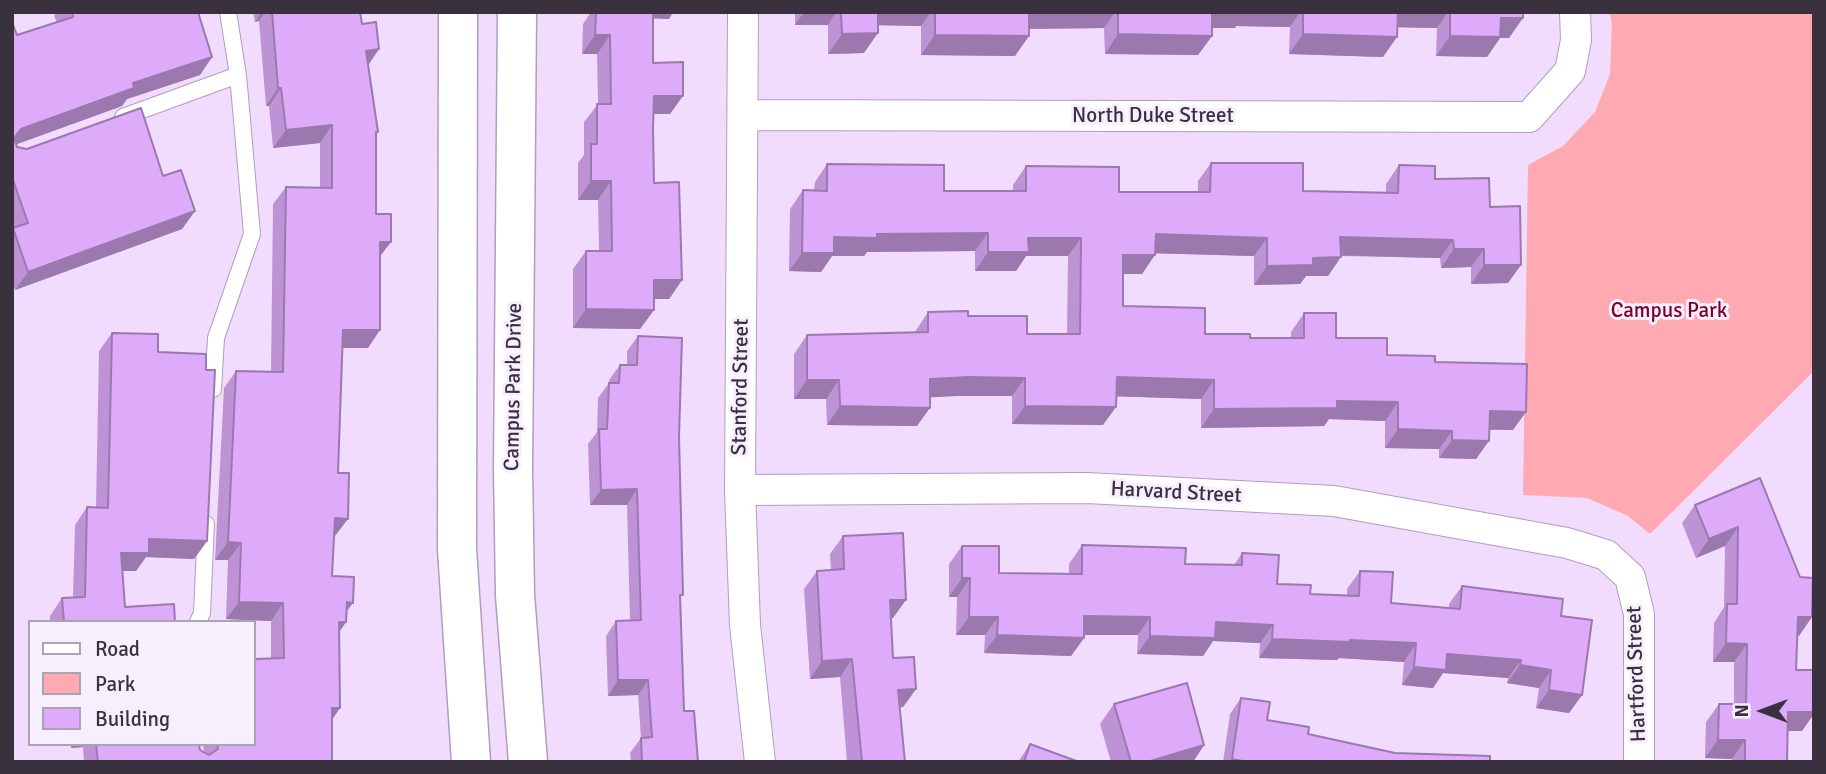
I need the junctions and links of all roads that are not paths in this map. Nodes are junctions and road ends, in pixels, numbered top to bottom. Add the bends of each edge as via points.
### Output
1 (228, 12) edge
2 (458, 12) edge
3 (517, 12) edge
4 (743, 12) edge
5 (1575, 12) edge
6 (238, 75) junction
7 (744, 115) junction
8 (113, 121) edge
9 (212, 407) edge
10 (740, 490) junction
11 (208, 503) edge
12 (1606, 555) joint
13 (199, 620) edge
14 (471, 762) edge
15 (528, 762) edge
16 (760, 762) edge
17 (1639, 762) edge

1 - 6 lane
2 - 14 street via 457,549
3 - 15 street, Campus Park Drive via 513,482
4 - 7 street, Stanford Street
5 - 7 street, North Duke Street via 1570,71 1529,117
6 - 8 lane
6 - 9 lane via 252,234 216,338
7 - 10 street, Stanford Street
10 - 12 street, Harvard Street via 1087,488 1334,501 1567,543
10 - 16 street, Stanford Street via 745,625
11 - 13 lane
12 - 17 street, Hartford Street via 1630,577 1639,614

